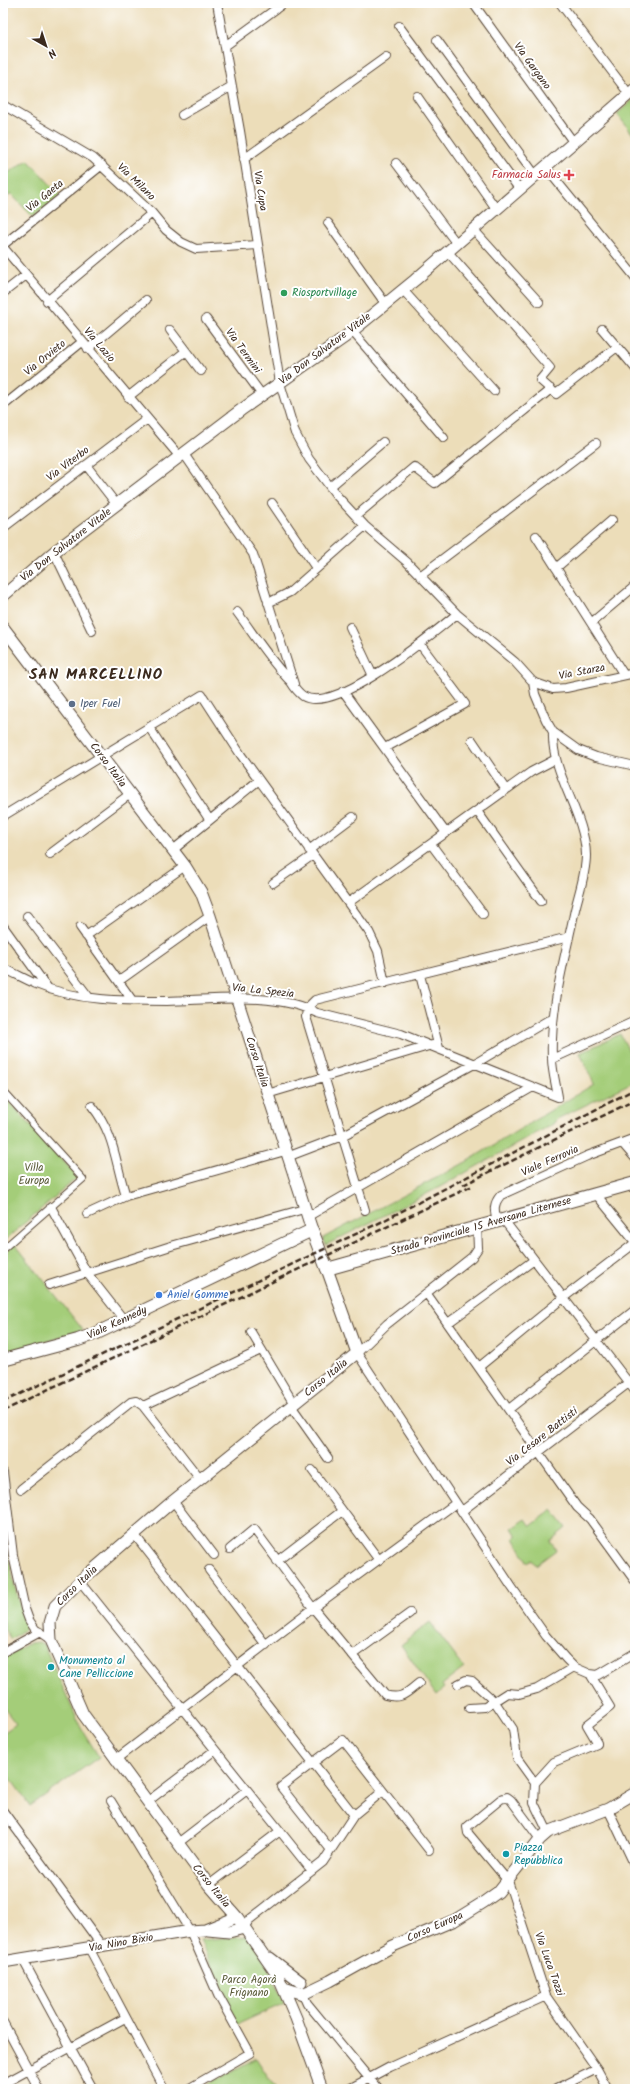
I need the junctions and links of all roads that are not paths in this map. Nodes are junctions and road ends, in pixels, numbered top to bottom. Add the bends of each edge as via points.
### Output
1 (217, 3) edge
2 (284, 3) edge
3 (473, 3) edge
4 (560, 3) edge
5 (399, 26) dead end
6 (437, 40) dead end
7 (225, 46) junction
8 (386, 57) dead end
9 (232, 86) junction
10 (632, 92) edge
11 (417, 96) dead end
12 (3, 105) edge
13 (182, 115) dead end
14 (574, 143) junction
15 (244, 159) junction
16 (396, 163) dead end
17 (102, 165) junction
18 (546, 168) junction
19 (536, 176) junction
20 (520, 190) junction
21 (497, 210) junction
22 (152, 213) junction
23 (328, 223) dead end
24 (474, 230) junction
25 (457, 244) junction
26 (257, 245) junction
27 (3, 246) edge
28 (448, 252) junction
29 (26, 275) junction
30 (635, 278) edge
31 (403, 290) junction
32 (3, 293) edge
33 (146, 300) dead end
34 (47, 302) junction
35 (539, 302) dead end
36 (385, 304) junction
37 (206, 319) dead end
38 (602, 329) dead end
39 (170, 330) dead end
40 (352, 331) junction
41 (82, 342) junction
42 (617, 347) junction
43 (88, 349) junction
44 (186, 351) junction
45 (635, 368) edge
46 (201, 372) dead end
47 (280, 383) junction
48 (551, 390) junction
49 (494, 391) dead end
50 (262, 395) junction
51 (128, 397) junction
52 (3, 406) edge
53 (147, 418) junction
54 (444, 438) dead end
55 (383, 442) dead end
56 (596, 444) dead end
57 (182, 456) junction
58 (86, 465) junction
59 (330, 487) junction
60 (272, 503) dead end
61 (117, 505) junction
62 (356, 516) junction
63 (612, 520) dead end
64 (365, 526) junction
65 (3, 528) edge
66 (536, 536) dead end
67 (54, 552) junction
68 (316, 568) junction
69 (556, 568) junction
70 (420, 576) junction
71 (635, 586) edge
72 (3, 596) edge
73 (268, 603) junction
74 (237, 612) dead end
75 (457, 614) junction
76 (590, 624) junction
77 (3, 627) edge
78 (350, 627) dead end
79 (92, 631) dead end
80 (420, 644) junction
81 (635, 673) edge
82 (624, 675) junction
83 (373, 676) junction
84 (533, 682) junction
85 (295, 687) junction
86 (343, 691) junction
87 (149, 727) junction
88 (553, 732) junction
89 (472, 740) dead end
90 (385, 748) junction
91 (101, 756) junction
92 (556, 759) junction
93 (635, 766) edge
94 (259, 780) junction
95 (506, 790) junction
96 (130, 794) junction
97 (477, 811) junction
98 (3, 816) edge
99 (353, 817) dead end
100 (209, 820) junction
101 (446, 833) junction
102 (431, 844) junction
103 (173, 850) junction
104 (311, 852) junction
105 (50, 854) dead end
106 (186, 866) junction
107 (272, 883) dead end
108 (542, 901) dead end
109 (348, 903) junction
110 (483, 914) dead end
111 (27, 916) dead end
112 (210, 916) junction
113 (3, 926) edge
114 (80, 927) dead end
115 (86, 936) junction
116 (569, 937) junction
117 (3, 968) edge
118 (420, 974) junction
119 (119, 981) junction
120 (385, 983) junction
121 (47, 987) junction
122 (88, 996) junction
123 (236, 998) junction
124 (132, 1000) junction
125 (307, 1008) junction
126 (552, 1018) junction
127 (635, 1021) edge
128 (435, 1047) junction
129 (552, 1059) junction
130 (476, 1063) junction
131 (324, 1076) junction
132 (533, 1087) junction
133 (3, 1091) edge
134 (267, 1094) junction
135 (92, 1106) dead end
136 (342, 1136) junction
137 (635, 1138) edge
138 (622, 1143) junction
139 (286, 1154) junction
140 (635, 1158) edge
141 (635, 1183) edge
142 (358, 1188) junction
143 (595, 1194) junction
144 (126, 1196) junction
145 (51, 1207) junction
146 (365, 1210) dead end
147 (305, 1213) junction
148 (87, 1214) dead end
149 (500, 1220) junction
150 (477, 1226) junction
151 (312, 1230) junction
152 (635, 1243) edge
153 (3, 1249) edge
154 (534, 1260) junction
155 (327, 1269) junction
156 (87, 1273) junction
157 (49, 1285) dead end
158 (427, 1294) junction
159 (563, 1298) junction
160 (635, 1310) edge
161 (124, 1320) junction
162 (448, 1323) junction
163 (251, 1332) dead end
164 (596, 1341) junction
165 (261, 1350) junction
166 (356, 1354) junction
167 (3, 1360) edge
168 (479, 1367) junction
169 (632, 1381) edge
170 (635, 1391) edge
171 (143, 1406) junction
172 (293, 1406) junction
173 (509, 1409) junction
174 (540, 1453) junction
175 (328, 1458) dead end
176 (312, 1470) dead end
177 (3, 1472) edge
178 (200, 1479) junction
179 (21, 1489) dead end
180 (173, 1501) junction
181 (456, 1503) junction
182 (342, 1511) junction
183 (462, 1511) junction
184 (134, 1534) junction
185 (230, 1548) dead end
186 (214, 1555) dead end
187 (379, 1560) junction
188 (278, 1561) junction
189 (209, 1570) dead end
190 (80, 1581) junction
191 (635, 1581) edge
192 (313, 1608) junction
193 (410, 1613) dead end
194 (40, 1632) junction
195 (51, 1640) junction
196 (266, 1645) junction
197 (3, 1652) edge
198 (635, 1653) edge
199 (352, 1655) junction
200 (574, 1666) junction
201 (237, 1667) junction
202 (590, 1674) junction
203 (419, 1683) dead end
204 (458, 1684) dead end
205 (494, 1702) junction
206 (470, 1708) dead end
207 (182, 1709) junction
208 (215, 1750) junction
209 (115, 1760) junction
210 (313, 1762) junction
211 (535, 1783) junction
212 (247, 1790) junction
213 (383, 1792) junction
214 (635, 1793) edge
215 (111, 1801) dead end
216 (147, 1802) junction
217 (608, 1809) junction
218 (3, 1811) edge
219 (354, 1815) junction
220 (280, 1831) junction
221 (544, 1835) junction
222 (178, 1843) junction
223 (330, 1850) junction
224 (429, 1850) dead end
225 (635, 1866) edge
226 (312, 1871) junction
227 (508, 1881) junction
228 (209, 1884) junction
229 (236, 1917) junction
230 (244, 1928) junction
231 (190, 1930) junction
232 (205, 1930) junction
233 (102, 1946) junction
234 (89, 1948) junction
235 (264, 1954) junction
236 (22, 1958) junction
237 (3, 1962) edge
238 (301, 1982) junction
239 (284, 1988) junction
240 (316, 1988) junction
241 (303, 1994) junction
242 (546, 1996) junction
243 (293, 2011) junction
244 (125, 2018) junction
245 (3, 2022) edge
246 (70, 2047) junction
247 (596, 2069) junction
248 (29, 2070) junction
249 (369, 2078) junction
250 (3, 2084) edge
251 (39, 2089) edge
252 (93, 2089) edge
253 (164, 2089) edge
254 (188, 2089) edge
255 (322, 2089) edge
256 (349, 2089) edge
257 (378, 2089) edge
258 (556, 2089) edge
259 (608, 2089) edge

1 - 7 street, Via Cupa
2 - 7 street
3 - 14 street, Via Gargano
4 - 10 street
5 - 20 street
6 - 19 street
7 - 9 street, Via Cupa
8 - 15 street
9 - 13 street
9 - 15 street, Via Cupa
10 - 14 street, Via Don Salvatore Vitale
11 - 21 street
12 - 17 street, Via Milano
14 - 18 street, Via Don Salvatore Vitale
15 - 26 street, Via Cupa
16 - 25 street
17 - 22 street, Via Milano
17 - 27 street, Via Gaeta
18 - 19 street, Via Don Salvatore Vitale
18 - 30 street
19 - 20 street, Via Don Salvatore Vitale
20 - 21 street, Via Don Salvatore Vitale
21 - 24 street, Via Don Salvatore Vitale
22 - 26 street, Via Milano via 173,236 196,249
22 - 34 street
23 - 36 street
24 - 25 street, Via Don Salvatore Vitale
24 - 35 street
25 - 28 street, Via Don Salvatore Vitale
26 - 47 street, Via Cupa
27 - 29 street, Via Lazio
28 - 31 street, Via Don Salvatore Vitale
28 - 48 street via 550,368 540,380
29 - 32 street
29 - 34 street, Via Lazio
31 - 36 street, Via Don Salvatore Vitale
31 - 49 street
33 - 43 street
34 - 41 street, Via Lazio
36 - 40 street, Via Don Salvatore Vitale
37 - 50 street, Via Termini
38 - 42 street
39 - 44 street
40 - 47 street, Via Don Salvatore Vitale
40 - 54 street
41 - 43 street, Via Lazio
41 - 52 street, Via Orvieto
42 - 45 street
42 - 48 street via 556,394
43 - 51 street, Via Lazio
44 - 46 street
44 - 51 street
47 - 50 street, Via Don Salvatore Vitale
47 - 59 street, Via Cupa via 295,433 309,459
48 - 62 street via 435,483 414,467
50 - 57 street, Via Don Salvatore Vitale
51 - 53 street, Via Lazio
53 - 57 street, Via Lazio
53 - 58 street, Via Viterbo
55 - 59 street
56 - 70 street
57 - 61 street, Via Don Salvatore Vitale
57 - 73 street, Via Lazio via 253,554
58 - 61 street
58 - 65 street, Via Viterbo
59 - 62 street, Via Cupa
60 - 68 street
61 - 67 street, Via Don Salvatore Vitale
62 - 64 street, Via Cupa
63 - 69 street
64 - 68 street
64 - 70 street, Via Cupa
66 - 69 street
67 - 72 street, Via Don Salvatore Vitale
67 - 79 street
68 - 73 street via 290,592
69 - 76 street
70 - 75 street, Via Cupa
71 - 76 street
73 - 85 street, Via Lazio
74 - 85 street via 266,655
75 - 80 street
75 - 84 street, Via Cupa via 514,662
76 - 82 street
77 - 91 street, Corso Italia
78 - 83 street
80 - 83 street
80 - 90 street via 465,704
81 - 82 street, Via Starza
82 - 84 street, Via Starza via 566,688 553,689
83 - 86 street
84 - 88 street via 535,694
85 - 86 street via 303,696 314,699 329,697
86 - 90 street
87 - 91 street
87 - 94 street via 202,695
87 - 100 street
88 - 92 street
88 - 93 street via 578,750
89 - 95 street
90 - 101 street
91 - 96 street, Corso Italia
91 - 98 street
92 - 95 street
92 - 116 street via 586,855
94 - 100 street
94 - 104 street
95 - 97 street
96 - 103 street, Corso Italia
96 - 105 street
97 - 101 street
97 - 108 street
99 - 104 street
100 - 103 street
101 - 102 street
102 - 109 street
102 - 110 street
103 - 106 street, Corso Italia
104 - 107 street
104 - 109 street
106 - 112 street, Corso Italia via 201,892
106 - 115 street
109 - 120 street via 369,932 378,951
111 - 122 street
112 - 119 street
112 - 123 street, Corso Italia
113 - 121 street
114 - 115 street
115 - 119 street
116 - 118 street
116 - 126 street
117 - 121 street, Via La Spezia
118 - 120 street
118 - 128 street
119 - 124 street
120 - 125 street via 315,1000
121 - 122 street, Via La Spezia
122 - 124 street, Via La Spezia
123 - 124 street, Via La Spezia
123 - 125 street, Via La Spezia via 287,1003
123 - 134 street, Corso Italia
125 - 128 street, Via La Spezia via 317,1013 401,1034
125 - 131 street via 306,1017
126 - 129 street
126 - 130 street
127 - 129 street
128 - 130 street, Via La Spezia
128 - 131 street
129 - 132 street, Via La Spezia via 558,1097
130 - 132 street, Via La Spezia
130 - 136 street
131 - 134 street
131 - 136 street
132 - 142 street
133 - 145 street via 83,1179
134 - 139 street, Corso Italia
135 - 144 street via 103,1120 111,1137
136 - 139 street
136 - 142 street
137 - 138 street, Viale Ferrovia
138 - 140 street
138 - 149 street, Viale Ferrovia via 501,1195 496,1200 494,1208
139 - 144 street
139 - 147 street, Corso Italia
141 - 143 main road, Strada Provinciale 15 Aversana Liternese
142 - 146 street
142 - 147 street
143 - 149 main road, Strada Provinciale 15 Aversana Liternese
143 - 152 street
144 - 148 street
145 - 153 street
145 - 156 street
147 - 151 street, Corso Italia
147 - 156 street via 171,1246
149 - 150 main road, Strada Provinciale 15 Aversana Liternese
149 - 154 street
150 - 155 main road, Strada Provinciale 15 Aversana Liternese
150 - 158 street via 476,1252
151 - 155 main road, Corso Italia
151 - 161 main road, Viale Kennedy
152 - 159 street
154 - 159 street
154 - 162 street
155 - 166 street, Corso Italia
156 - 157 street
156 - 161 street
158 - 162 street
158 - 166 street via 387,1324
159 - 164 street
159 - 168 street
160 - 164 street
161 - 167 main road, Viale Kennedy via 78,1340
162 - 168 street
163 - 165 street
164 - 169 street
164 - 173 street
165 - 171 street
165 - 172 street
166 - 172 street, Corso Italia
166 - 181 street
168 - 173 street
169 - 170 street
169 - 174 street, Via Cesare Battisti
171 - 178 street
171 - 179 street via 136,1401 131,1402
172 - 175 street
172 - 178 street, Corso Italia
173 - 174 street
174 - 183 street, Via Cesare Battisti
174 - 191 street via 577,1507 590,1519
176 - 182 street
177 - 194 street via 13,1555 25,1609 29,1620
178 - 180 street, Corso Italia
180 - 184 street, Corso Italia
180 - 186 street
181 - 183 street
181 - 187 street
182 - 187 street
182 - 188 street
183 - 200 street via 546,1636
184 - 190 street, Corso Italia
184 - 201 street
185 - 188 street via 254,1529
187 - 192 street
188 - 192 street
189 - 196 street
190 - 195 street, Corso Italia via 55,1606 50,1623
190 - 207 street
192 - 196 street
192 - 199 street
193 - 199 street
194 - 195 street
194 - 197 street
195 - 209 street, Corso Italia via 83,1714
196 - 201 street
198 - 202 street via 598,1675
199 - 203 street via 385,1695 402,1697
200 - 202 street
200 - 205 street via 537,1689 519,1694 507,1693
201 - 207 street
201 - 210 street
202 - 211 street via 610,1707 587,1725 598,1742 554,1762
204 - 205 street via 466,1680 472,1681
205 - 206 street via 485,1707
205 - 211 street via 513,1729 517,1758
207 - 208 street
207 - 209 street
208 - 212 street
208 - 216 street
209 - 216 street, Corso Italia
210 - 213 street via 343,1740
210 - 219 street
210 - 223 street via 281,1787
211 - 221 street via 534,1803
212 - 220 street
212 - 222 street
213 - 219 street
213 - 224 street
214 - 217 street
215 - 231 street
216 - 222 street, Corso Italia
217 - 221 street
217 - 225 street
218 - 233 street
219 - 223 street
220 - 226 street
220 - 228 street
221 - 227 street, Corso Europa
221 - 227 street via 507,1797 467,1825 468,1833
222 - 228 street, Corso Italia
223 - 226 street
226 - 230 street via 249,1920
227 - 240 street, Corso Europa via 498,1892 455,1920 393,1946
227 - 242 street, Via Luca Tozzi
228 - 229 street, Corso Italia
229 - 230 street, Corso Italia
229 - 232 street, Via Nino Bixio
230 - 232 street via 228,1932
230 - 235 street, Corso Italia
231 - 232 street, Via Nino Bixio
231 - 233 street, Via Nino Bixio
231 - 254 street via 218,1995 250,2053
233 - 234 street, Via Nino Bixio
234 - 236 street, Via Nino Bixio
234 - 244 street
235 - 238 street
235 - 239 street, Corso Italia
236 - 237 street, Via Nino Bixio
236 - 246 street
238 - 239 street via 291,1983
238 - 240 street
239 - 241 street
239 - 243 street, Corso Italia
240 - 241 street
241 - 243 street
241 - 249 street via 307,2003
242 - 247 street, Via Luca Tozzi
242 - 249 street
243 - 255 street, Corso Italia
244 - 246 street
244 - 253 street
245 - 248 street
246 - 248 street
246 - 252 street
247 - 258 street
247 - 259 street, Via Luca Tozzi
248 - 250 street
248 - 251 street
249 - 256 street
249 - 257 street

